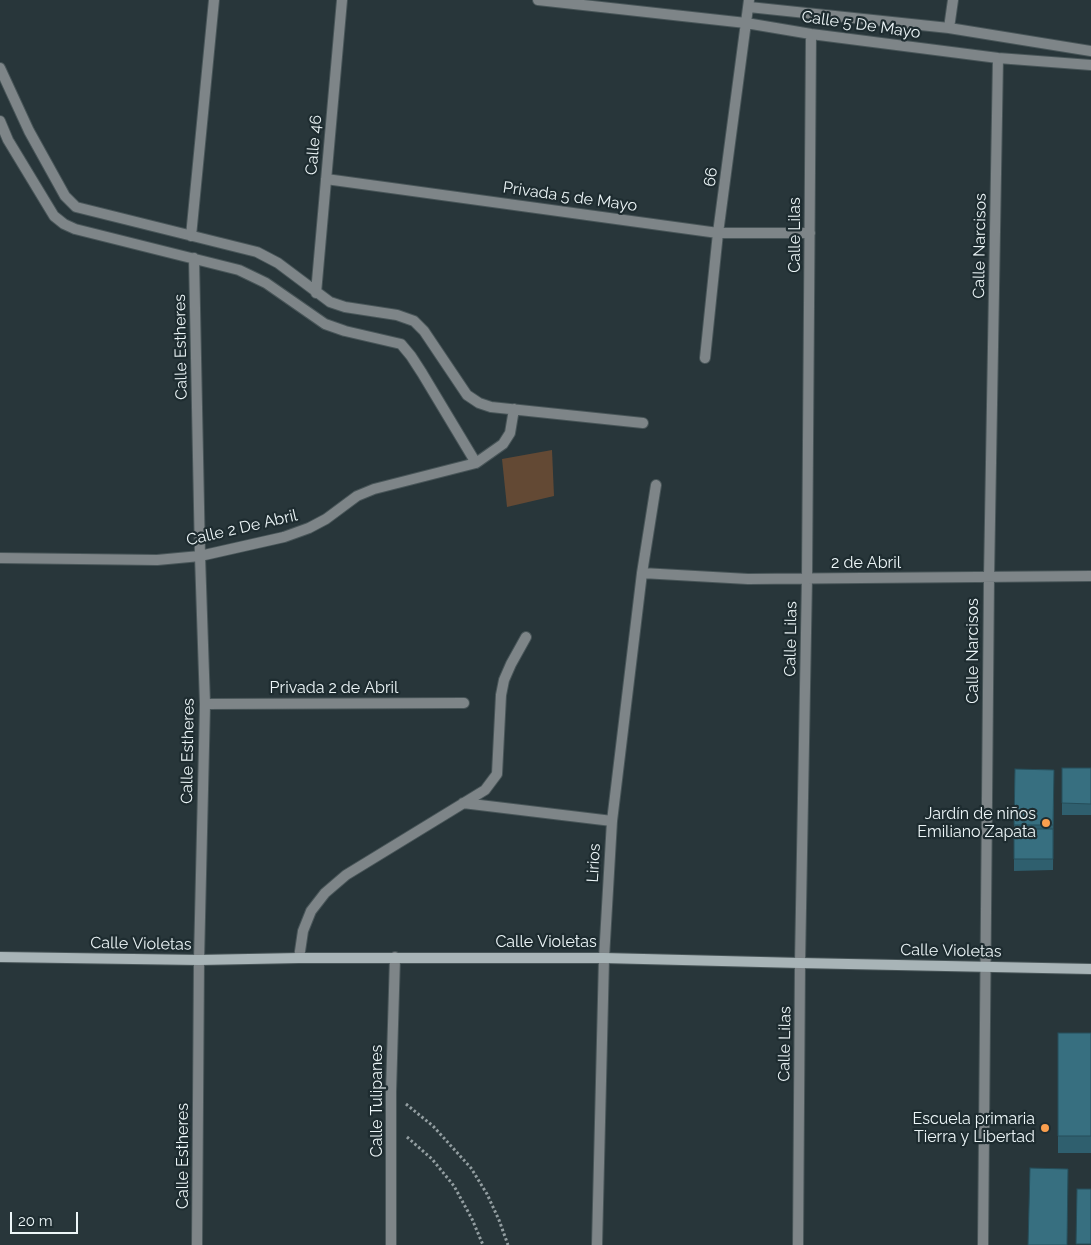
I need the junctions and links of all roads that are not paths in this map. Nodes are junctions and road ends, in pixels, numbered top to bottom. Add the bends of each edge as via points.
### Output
1 (214, 0) edge
2 (342, 0) edge
3 (538, 0) edge
4 (952, 0) edge
5 (551, 1) edge
6 (749, 4) edge
7 (746, 23) junction
8 (949, 28) junction
9 (811, 34) junction
10 (1091, 51) edge
11 (998, 58) junction
12 (1091, 65) edge
13 (0, 68) edge
14 (0, 121) edge
15 (4, 139) edge
16 (326, 179) junction
17 (718, 233) junction
18 (810, 233) junction
19 (191, 236) junction
20 (194, 258) junction
21 (316, 294) junction
22 (705, 358) dead end
23 (514, 409) junction
24 (643, 422) dead end
25 (476, 463) junction
26 (656, 485) dead end
27 (200, 556) junction
28 (0, 558) edge
29 (642, 574) junction
30 (1091, 576) edge
31 (807, 578) junction
32 (989, 578) junction
33 (526, 637) dead end
34 (464, 703) dead end
35 (204, 704) junction
36 (463, 803) junction
37 (612, 821) junction
38 (0, 957) edge
39 (395, 957) junction
40 (299, 958) junction
41 (604, 958) junction
42 (199, 960) junction
43 (800, 964) junction
44 (986, 967) junction
45 (1091, 969) edge
46 (197, 1245) edge
47 (391, 1245) edge
48 (597, 1245) edge
49 (798, 1245) edge
50 (983, 1245) edge

1 - 19 street
2 - 16 street, Calle 46
3 - 5 street, Calle 5 De Mayo
4 - 8 street
5 - 7 street, Calle 5 De Mayo
6 - 7 street, 66
6 - 8 street
7 - 9 street, Calle 5 De Mayo
7 - 17 street, 66
8 - 10 street
9 - 11 street, Calle 5 De Mayo
9 - 18 street, Calle Lilas
11 - 12 street, Calle 5 De Mayo
11 - 32 street, Calle Narcisos
13 - 19 street via 29,131 65,196 76,207
14 - 15 street
15 - 20 street via 54,216 64,224
16 - 17 street, Privada 5 de Mayo
16 - 21 street, Calle 46
17 - 18 street, Privada 5 de Mayo
17 - 22 street, 66
18 - 31 street, Calle Lilas
19 - 21 street via 258,252 278,263
20 - 25 street via 238,270 266,283 325,324 401,344 412,356
20 - 27 street, Calle Estheres
21 - 23 street via 337,305 414,321 467,395 490,407
23 - 24 street
23 - 25 street via 510,433 503,444
25 - 27 street, Calle 2 De Abril via 374,489 357,496 326,519 284,537
26 - 29 street, Lirios
27 - 28 street, Calle 2 De Abril via 157,560
27 - 35 street, Calle Estheres
29 - 31 street, 2 de Abril via 748,580
29 - 37 street, Lirios
30 - 32 street, 2 de Abril
31 - 32 street, 2 de Abril
31 - 43 street, Calle Lilas
32 - 44 street, Calle Narcisos
33 - 36 street via 504,680 498,774 485,790
34 - 35 street, Privada 2 de Abril
35 - 42 street, Calle Estheres
36 - 37 street
36 - 40 street via 346,875 325,893 311,910
37 - 41 street, Lirios
38 - 42 street, Calle Violetas
39 - 40 street, Calle Violetas
39 - 41 street, Calle Violetas
39 - 47 street, Calle Tulipanes
40 - 42 street, Calle Violetas
41 - 43 street, Calle Violetas
41 - 48 street, Lirios
42 - 46 street, Calle Estheres
43 - 44 street, Calle Violetas
43 - 49 street, Calle Lilas
44 - 45 street, Calle Violetas
44 - 50 street, Calle Narcisos

